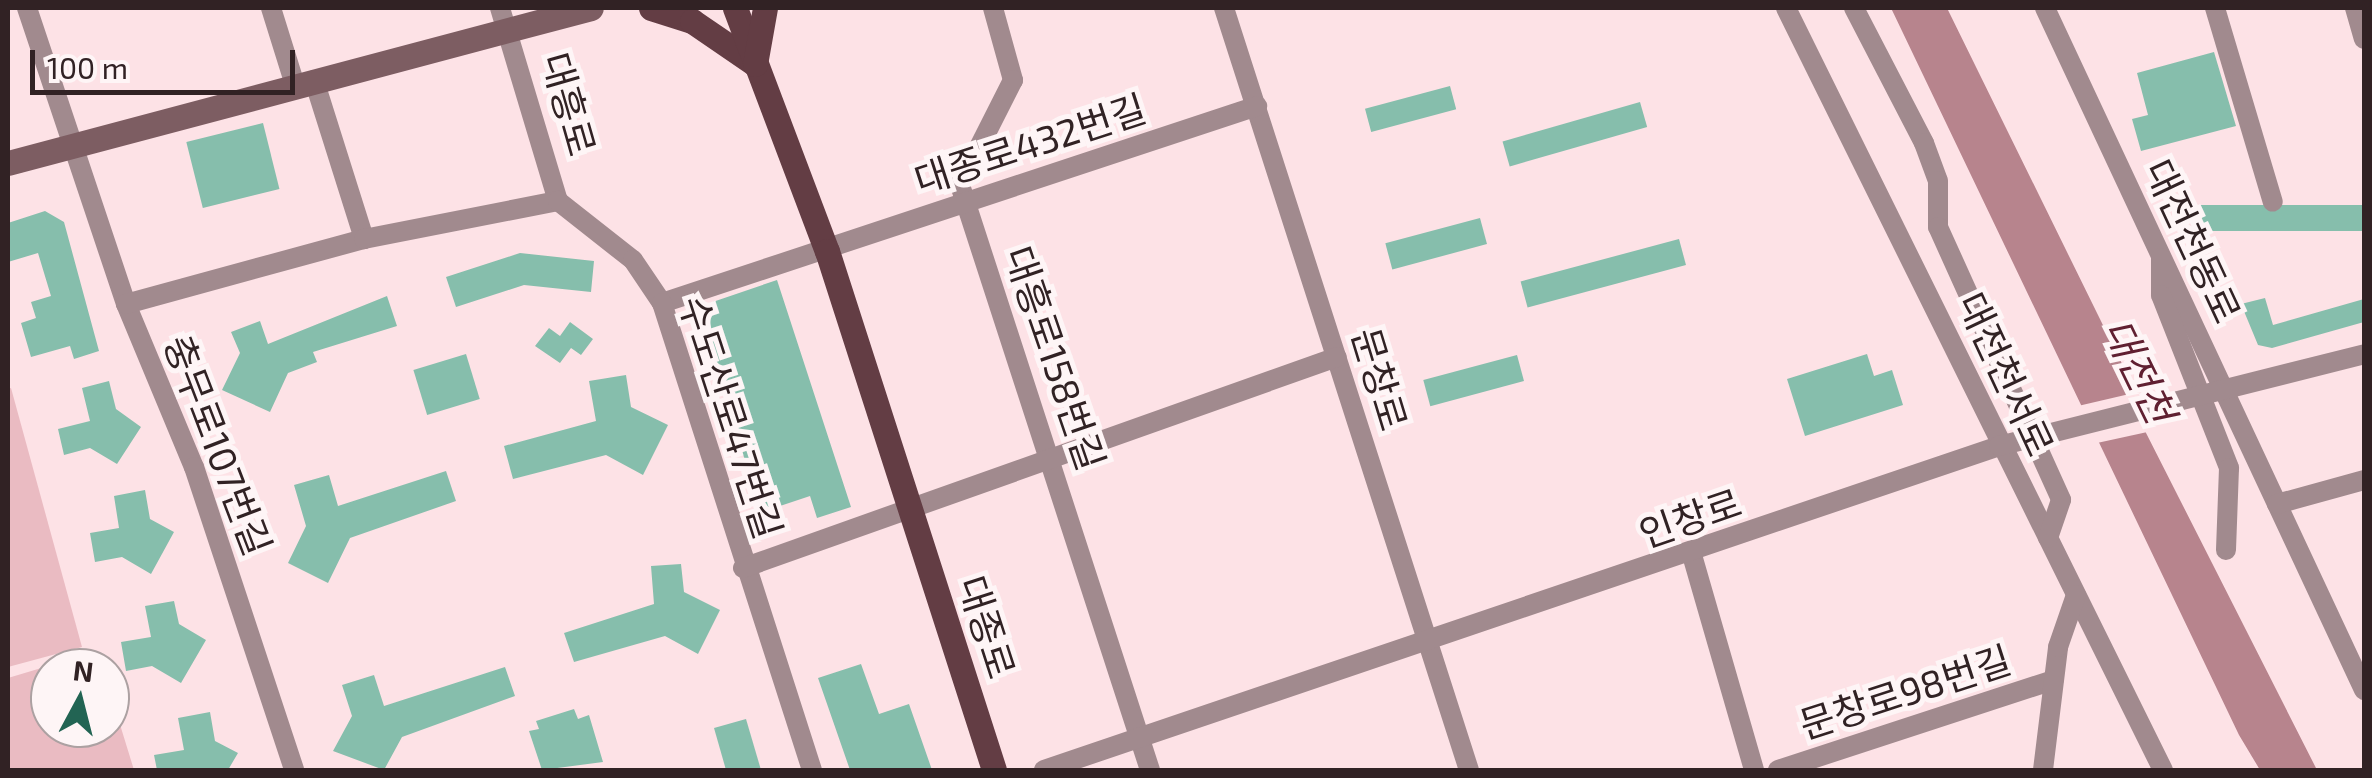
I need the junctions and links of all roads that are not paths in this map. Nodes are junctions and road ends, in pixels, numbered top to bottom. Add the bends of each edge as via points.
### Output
1 (26, 8) edge
2 (271, 8) edge
3 (591, 8) edge
4 (651, 8) edge
5 (735, 8) edge
6 (765, 8) edge
7 (993, 8) edge
8 (1224, 8) edge
9 (1786, 8) edge
10 (1854, 8) edge
11 (2046, 8) edge
12 (2215, 8) edge
13 (2355, 8) edge
14 (504, 19) edge
15 (2364, 39) edge
16 (755, 64) junction
17 (304, 82) junction
18 (1257, 106) junction
19 (75, 144) junction
20 (8, 162) edge
21 (558, 200) junction
22 (965, 200) junction
23 (2274, 202) dead end
24 (364, 239) junction
25 (827, 251) junction
26 (2161, 256) junction
27 (662, 303) junction
28 (126, 304) junction
29 (2364, 354) edge
30 (1337, 357) junction
31 (2217, 395) junction
32 (1999, 446) junction
33 (1053, 457) junction
34 (2364, 480) edge
35 (2277, 504) junction
36 (910, 508) junction
37 (2048, 538) junction
38 (2226, 550) dead end
39 (1692, 554) junction
40 (743, 568) junction
41 (2076, 595) junction
42 (1428, 642) junction
43 (2054, 680) junction
44 (2364, 690) edge
45 (1140, 738) junction
46 (294, 770) edge
47 (812, 770) edge
48 (994, 770) edge
49 (1044, 770) edge
50 (1150, 770) edge
51 (1469, 770) edge
52 (1754, 770) edge
53 (1778, 770) edge
54 (2043, 770) edge
55 (2163, 770) edge

1 - 19 street, 충무로107번길
2 - 17 street
3 - 14 main road, 대흥로
4 - 16 main road via 692,21
5 - 16 main road, 대종로
6 - 16 main road
7 - 22 street via 1013,80 960,186
8 - 18 street, 문창로
9 - 32 street, 대전천서로
10 - 37 street via 1924,143 1938,181 1938,227 2061,500
11 - 26 street, 대전천동로
12 - 23 street
13 - 15 street
14 - 17 main road, 대흥로
14 - 21 street, 대흥로
16 - 25 main road, 대종로
17 - 19 main road, 대흥로
17 - 24 street
18 - 22 street, 대종로432번길
18 - 30 street, 문창로
19 - 20 main road, 대흥로
19 - 28 street, 충무로107번길
21 - 24 street
21 - 27 street, 수도산로47번길 via 633,260
22 - 25 street, 대종로432번길
22 - 33 street, 대흥로158번길
24 - 28 street
25 - 27 street
25 - 36 main road, 대종로
26 - 31 street, 대전천동로
26 - 38 street via 2161,295 2229,468
27 - 40 street, 수도산로47번길
28 - 46 street, 충무로107번길 via 194,467
29 - 31 street, 인창로
30 - 33 street
30 - 42 street, 문창로
31 - 32 street, 인창로
31 - 35 street, 대전천동로
32 - 37 street, 대전천서로
32 - 39 street, 인창로
33 - 36 street
33 - 45 street, 대흥로158번길
34 - 35 street
35 - 44 street, 대전천동로
36 - 40 street
36 - 48 main road, 대종로
37 - 41 street, 대전천서로
39 - 42 street, 인창로
39 - 52 street
40 - 47 street, 수도산로47번길
41 - 43 street
41 - 55 street, 대전천서로
42 - 45 street, 인창로
42 - 51 street, 문창로
43 - 53 street, 문창로98번길
43 - 54 street
45 - 49 street, 인창로
45 - 50 street, 대흥로158번길

